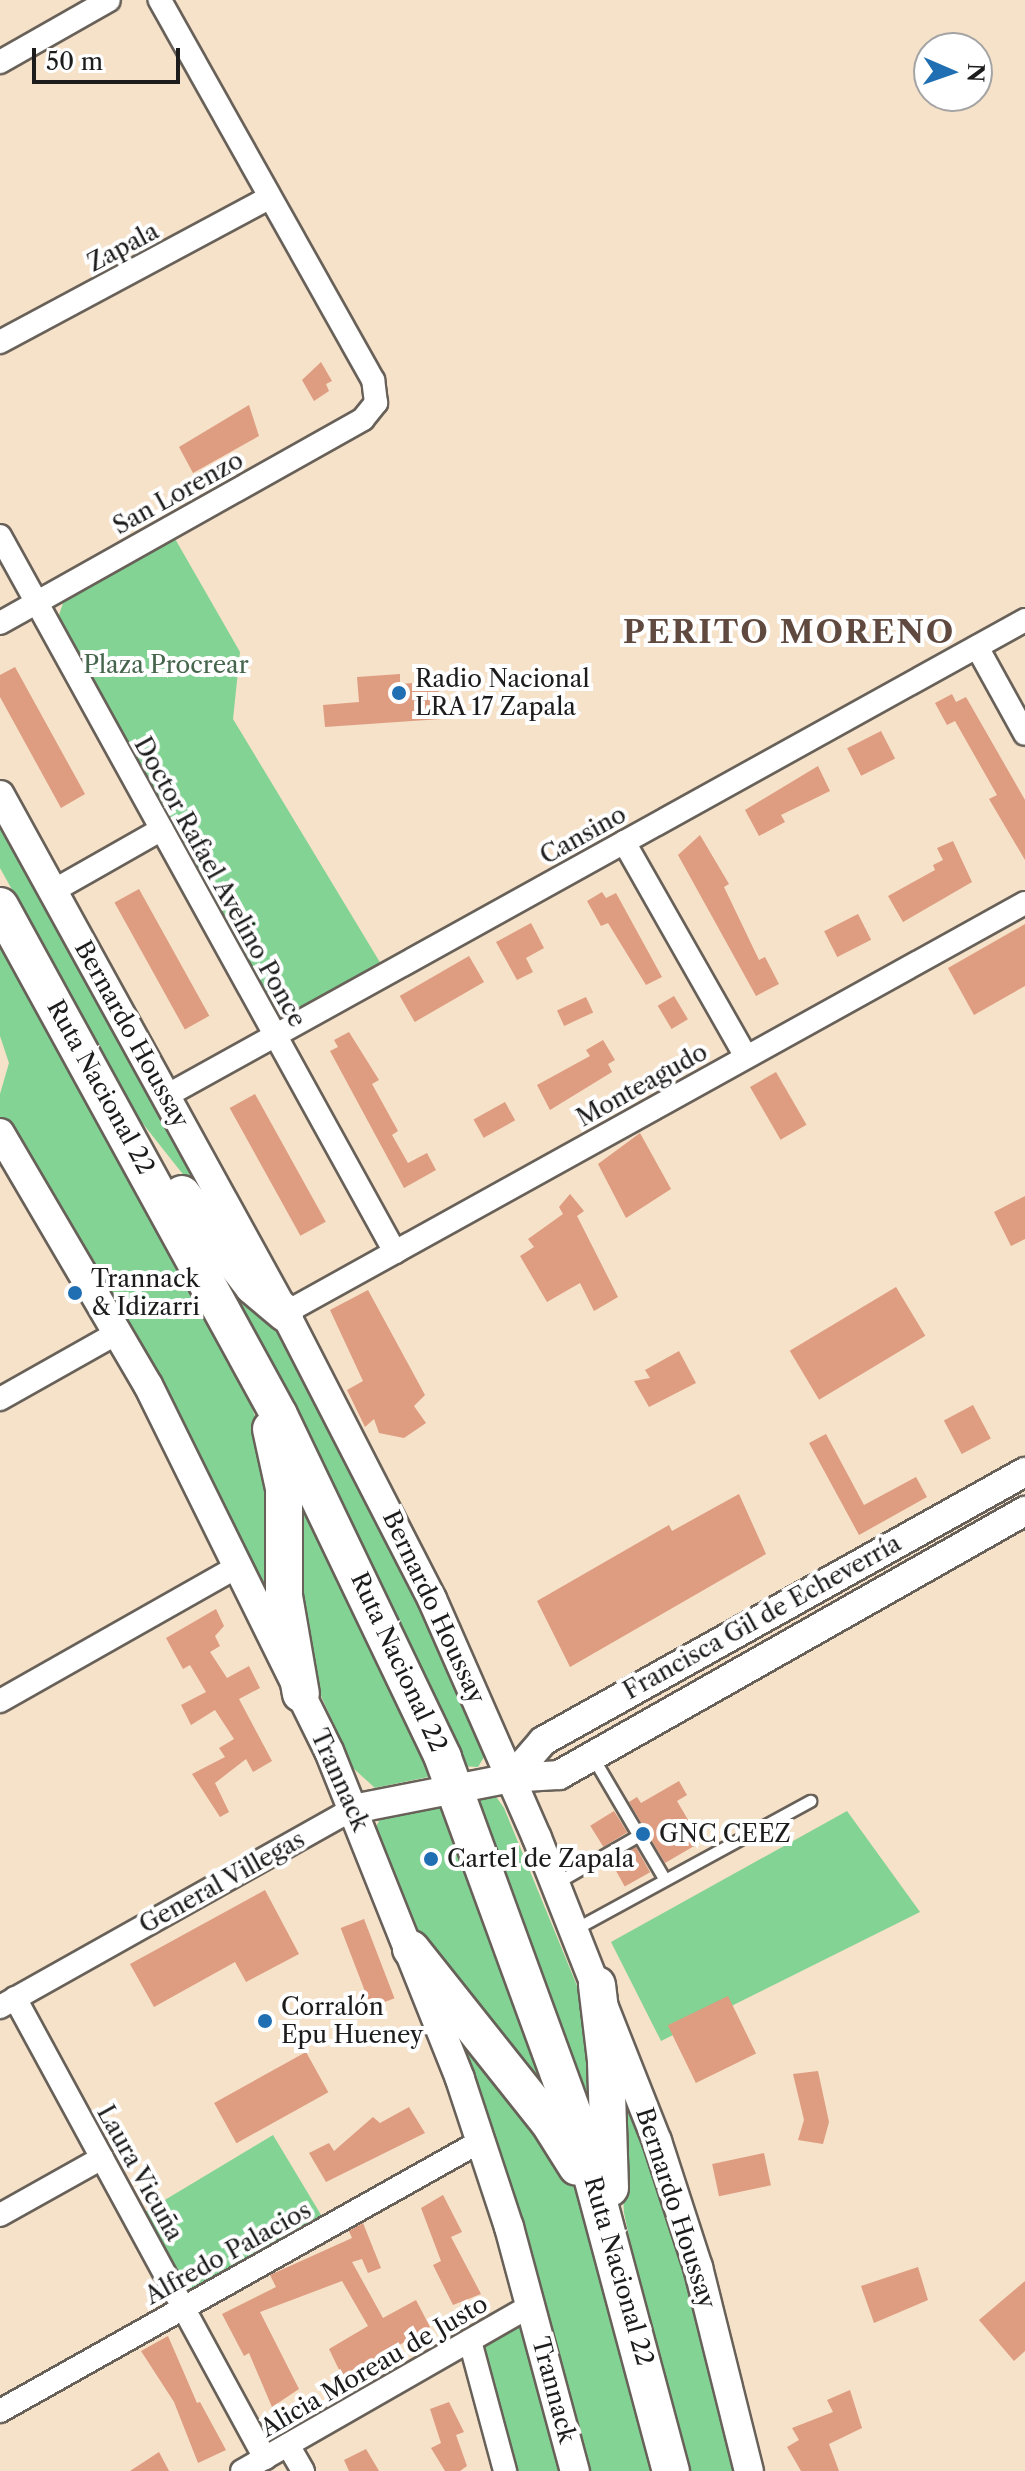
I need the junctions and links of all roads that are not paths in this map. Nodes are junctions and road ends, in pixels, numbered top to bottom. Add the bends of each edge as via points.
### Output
1 (109, 0) edge
2 (160, 0) edge
3 (0, 62) edge
4 (270, 197) junction
5 (0, 342) edge
6 (0, 536) edge
7 (37, 603) junction
8 (1025, 620) edge
9 (0, 623) edge
10 (977, 647) junction
11 (1025, 734) edge
12 (0, 795) edge
13 (162, 829) junction
14 (624, 842) junction
15 (53, 891) junction
16 (1025, 903) edge
17 (0, 906) edge
18 (275, 1035) junction
19 (746, 1057) junction
20 (166, 1096) junction
21 (0, 1133) edge
22 (134, 1148) junction
23 (395, 1252) junction
24 (285, 1313) junction
25 (229, 1319) junction
26 (119, 1332) junction
27 (0, 1399) edge
28 (1025, 1472) edge
29 (1025, 1511) edge
30 (239, 1566) junction
31 (764, 1614) junction
32 (780, 1646) junction
33 (301, 1694) junction
34 (0, 1701) edge
35 (592, 1756) junction
36 (511, 1778) junction
37 (454, 1788) junction
38 (810, 1801) dead end
39 (353, 1809) junction
40 (639, 1835) junction
41 (664, 1878) junction
42 (556, 1883) junction
43 (574, 1929) junction
44 (411, 1949) junction
45 (597, 1985) junction
46 (8, 2003) edge
47 (481, 2141) junction
48 (102, 2158) junction
49 (605, 2214) junction
50 (0, 2215) edge
51 (627, 2292) junction
52 (532, 2305) junction
53 (184, 2308) junction
54 (470, 2341) junction
55 (0, 2411) edge
56 (288, 2445) junction
57 (265, 2458) junction
58 (242, 2471) edge
59 (303, 2471) edge
60 (505, 2471) edge
61 (575, 2471) edge
62 (671, 2471) edge
63 (749, 2471) edge

1 - 3 street
2 - 4 street
4 - 5 street, Zapala
4 - 7 street, San Lorenzo via 373,380 376,403 363,419
6 - 7 street, Doctor Rafael Avelino Ponce
7 - 9 street, San Lorenzo
7 - 13 street, Doctor Rafael Avelino Ponce
8 - 10 street, Cansino
10 - 11 street
10 - 14 street, Cansino
12 - 15 street, Bernardo Houssay
13 - 15 street
13 - 18 street, Doctor Rafael Avelino Ponce
14 - 18 street, Cansino
14 - 19 street
15 - 20 street, Bernardo Houssay
16 - 19 street, Monteagudo
17 - 22 main road, Ruta Nacional 22
18 - 20 street, Cansino
18 - 23 street, Doctor Rafael Avelino Ponce
19 - 23 street, Monteagudo
20 - 24 street, Bernardo Houssay
21 - 26 street, Trannack
22 - 24 main road via 177,1188 253,1286
22 - 25 main road, Ruta Nacional 22
23 - 24 street, Monteagudo
24 - 36 street, Bernardo Houssay via 389,1509
25 - 33 main road via 280,1461 284,1596
25 - 37 main road, Ruta Nacional 22 via 358,1573
26 - 27 street
26 - 30 street, Trannack
28 - 31 street, Francisca Gil de Echeverría
29 - 32 street, Francisca Gil de Echeverría
30 - 33 street, Trannack
30 - 34 street
31 - 32 street
31 - 36 street, Francisca Gil de Echeverría via 543,1741
32 - 35 street, Francisca Gil de Echeverría
33 - 39 street, Trannack
35 - 36 street, Francisca Gil de Echeverría via 551,1778
35 - 40 lane
36 - 37 street, Francisca Gil de Echeverría
36 - 42 street, Bernardo Houssay
37 - 39 street, General Villegas
37 - 49 main road, Ruta Nacional 22 via 547,2036
38 - 41 lane
39 - 44 street, Trannack
39 - 46 street, General Villegas
40 - 41 lane
40 - 42 lane
41 - 43 lane
42 - 43 street, Bernardo Houssay
43 - 45 street, Bernardo Houssay
44 - 47 street, Trannack
44 - 49 main road via 548,2121
45 - 51 main road via 606,2050 611,2194
45 - 63 street, Bernardo Houssay via 680,2206
46 - 48 street, Laura Vicuña
47 - 52 street, Trannack
47 - 53 street, Alfredo Palacios
48 - 50 street
48 - 53 street, Laura Vicuña
49 - 51 main road, Ruta Nacional 22
51 - 62 main road, Ruta Nacional 22
52 - 54 street, Alicia Moreau de Justo
52 - 61 street, Trannack
53 - 55 street, Alfredo Palacios
53 - 57 street, Laura Vicuña
54 - 56 street, Alicia Moreau de Justo
54 - 60 street
56 - 57 street, Alicia Moreau de Justo
56 - 59 street
57 - 58 street, Alicia Moreau de Justo

